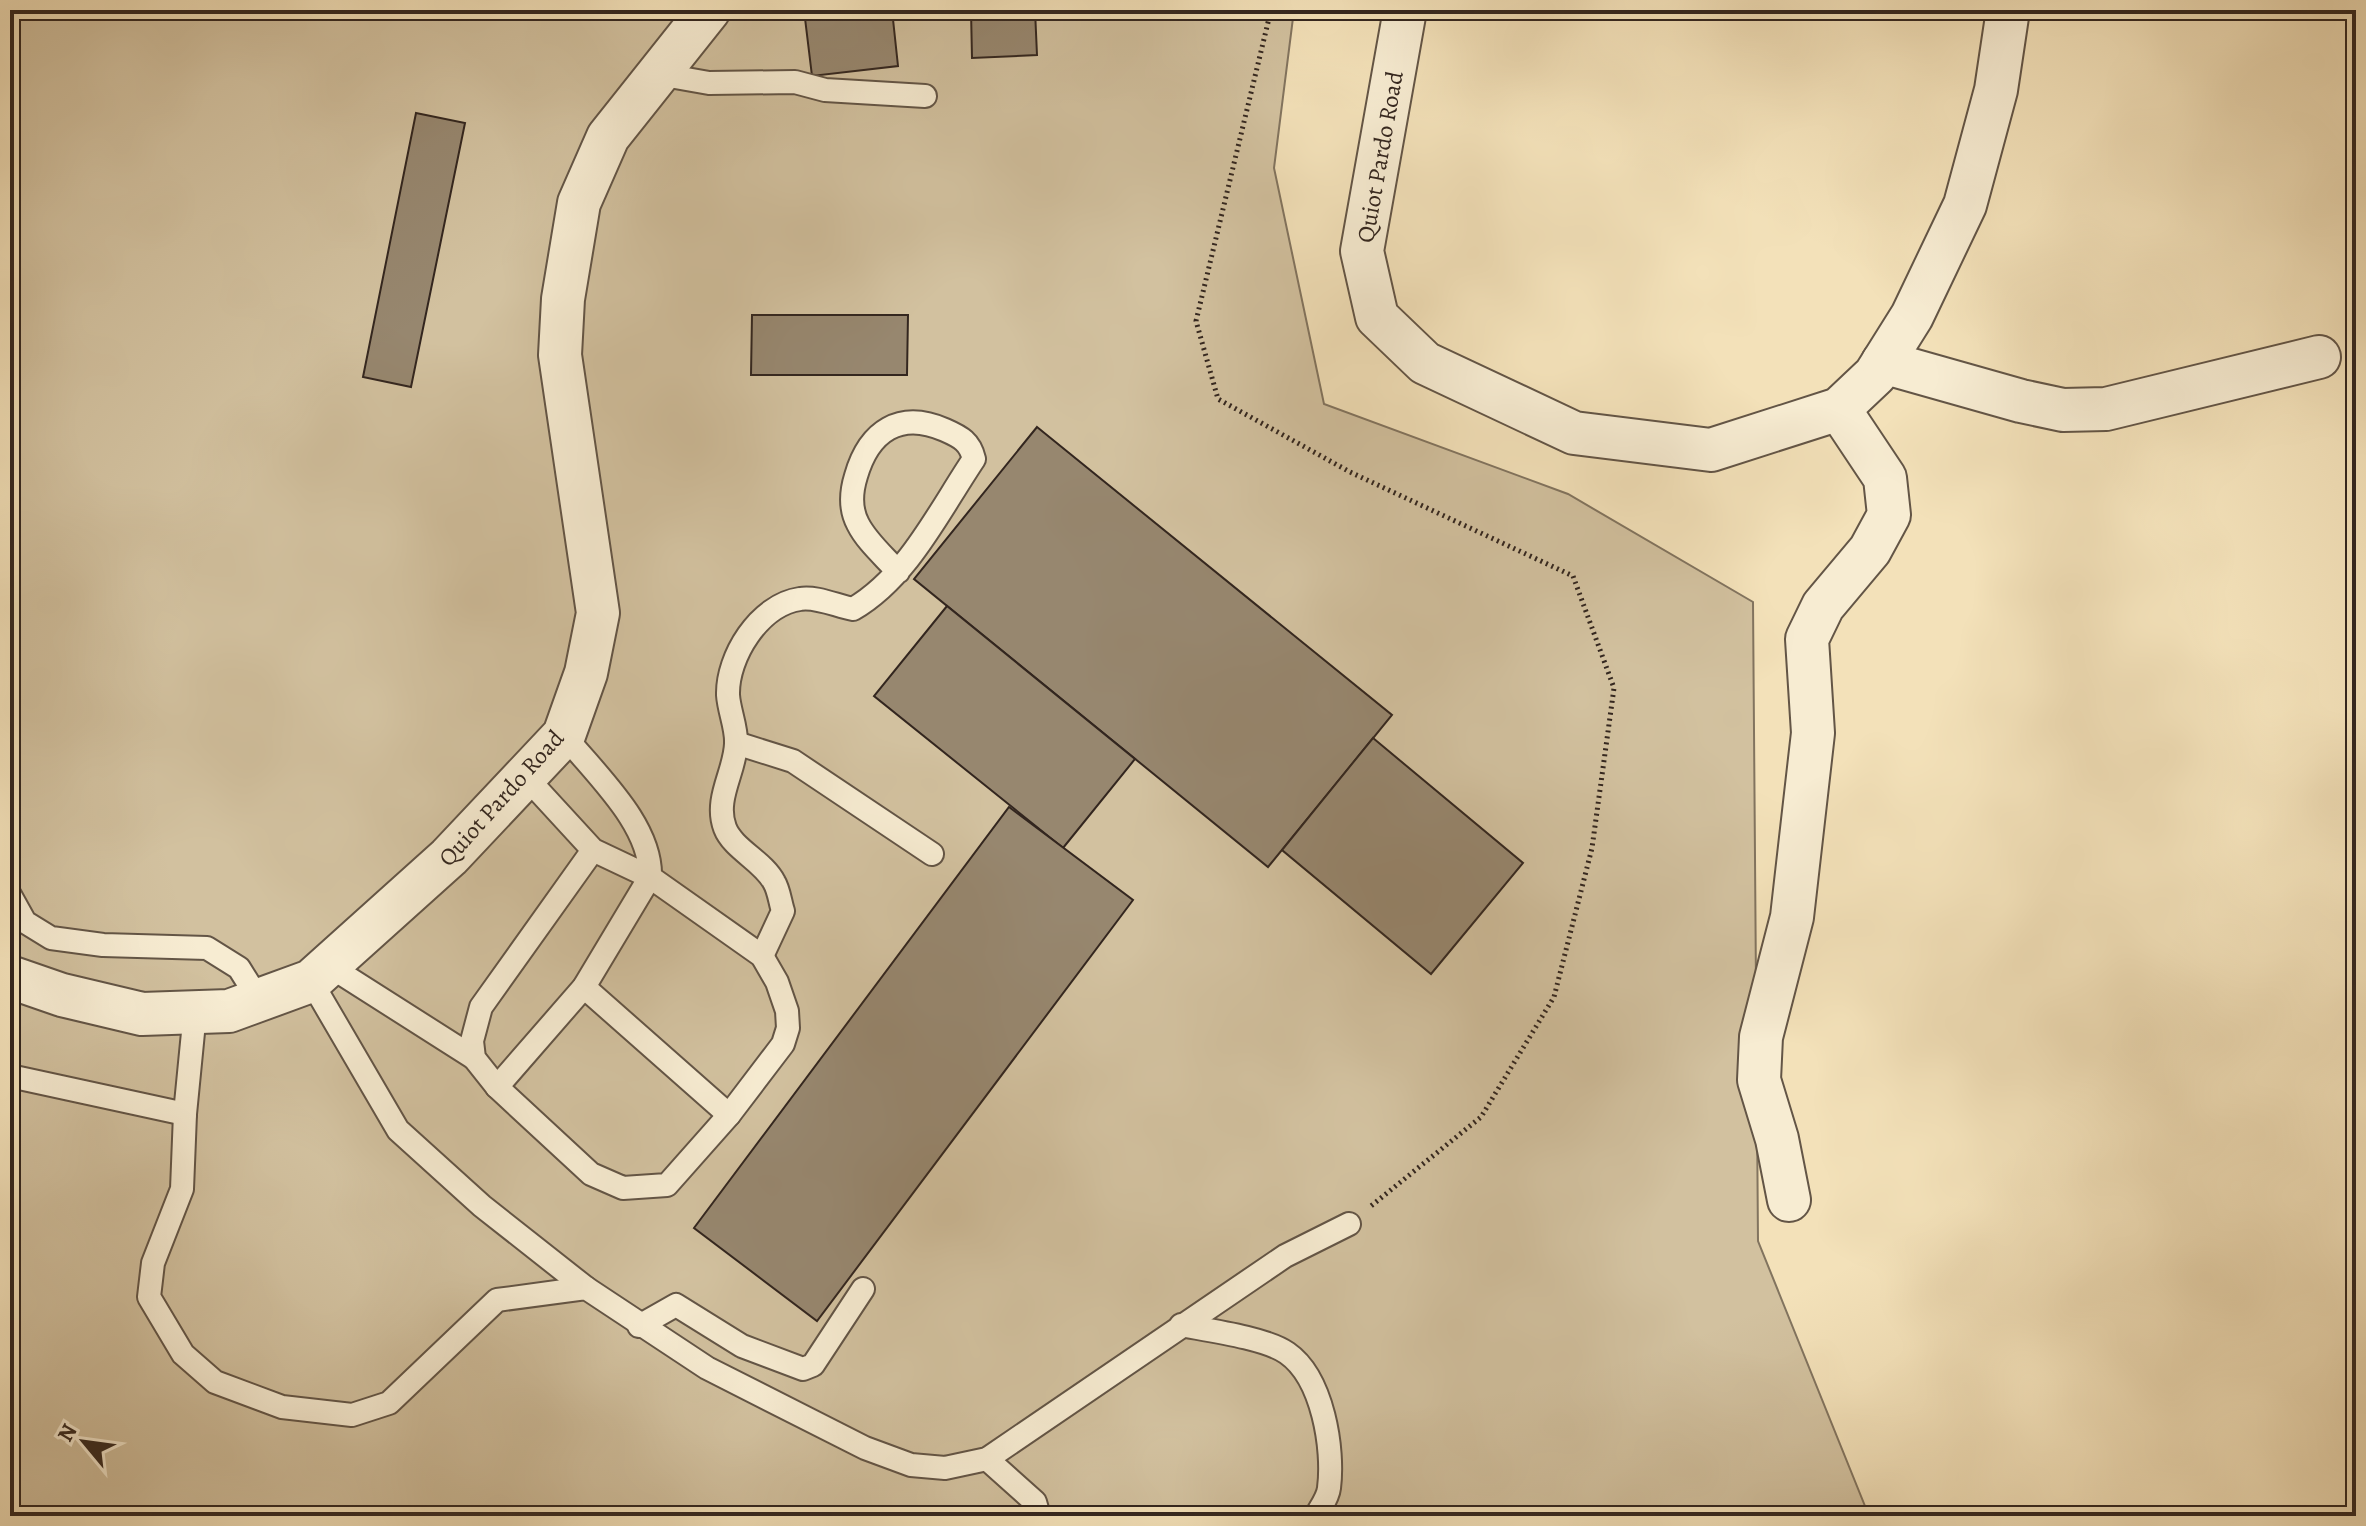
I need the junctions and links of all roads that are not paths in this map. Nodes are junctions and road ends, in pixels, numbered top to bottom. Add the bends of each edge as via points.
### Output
1 (709, 10) edge
2 (1405, 10) edge
3 (2008, 10) edge
4 (658, 74) junction
5 (925, 96) dead end
6 (2319, 357) dead end
7 (1883, 362) junction
8 (1839, 409) junction
9 (898, 572) junction
10 (564, 735) junction
11 (736, 743) junction
12 (525, 776) junction
13 (593, 850) junction
14 (932, 854) dead end
15 (650, 877) junction
16 (10, 895) edge
17 (762, 956) junction
18 (321, 974) junction
19 (10, 977) edge
20 (584, 987) junction
21 (259, 1000) junction
22 (195, 1012) junction
23 (474, 1058) junction
24 (10, 1076) edge
25 (497, 1087) junction
26 (185, 1114) junction
27 (729, 1115) junction
28 (1789, 1200) dead end
29 (1349, 1224) road end
30 (586, 1288) junction
31 (863, 1289) dead end
32 (1181, 1325) junction
33 (639, 1326) junction
34 (987, 1459) junction
35 (1039, 1516) edge
36 (1316, 1516) edge

1 - 4 street, Quiot Pardo Road
2 - 8 street, Quiot Pardo Road via 1362,251 1377,317 1425,363 1574,433 1711,450
3 - 7 street, Quiot Pardo Road via 1996,90 1965,205 1912,316
4 - 5 lane via 709,83 795,82 825,90
4 - 10 street, Quiot Pardo Road via 608,137 579,203 563,299 560,355 598,613 586,673
6 - 7 street via 2106,409 2063,410
7 - 8 street, Quiot Pardo Road
8 - 28 street via 1885,478 1889,515 1870,550 1823,606 1807,639 1813,733 1792,917 1761,1037 1759,1080
9 - 9 lane via 858,524 853,487 864,451 877,435 893,426 924,422 964,439 974,459
9 - 11 lane via 878,594 853,609 797,599 770,614 742,640 728,695
10 - 12 street, Quiot Pardo Road
10 - 15 lane via 641,831 651,859
11 - 14 lane via 793,761
11 - 17 lane via 724,792 726,832 775,882 783,911
12 - 13 lane
12 - 18 street, Quiot Pardo Road via 449,857
13 - 15 lane
13 - 23 lane via 481,1007 472,1041
15 - 17 lane
15 - 20 lane
16 - 21 lane via 25,922 51,938 207,948 239,968
17 - 27 lane via 777,982 788,1028 783,1044
18 - 21 street, Quiot Pardo Road
18 - 23 lane
18 - 30 lane via 398,1130 482,1206
19 - 22 street, Quiot Pardo Road via 142,1014
20 - 25 lane
20 - 27 lane
21 - 22 street, Quiot Pardo Road via 229,1011
22 - 26 lane
23 - 25 lane
24 - 26 lane
25 - 27 lane via 591,1174 623,1188 667,1185
26 - 30 lane via 182,1189 153,1263 149,1297 183,1354 215,1382 282,1407 352,1415 389,1403 497,1300
29 - 32 lane via 1285,1256
30 - 33 lane
31 - 33 lane via 813,1365 803,1369 742,1346 676,1305
32 - 34 lane
32 - 36 lane via 1287,1353 1307,1376 1328,1424 1329,1491
33 - 34 lane via 707,1368 865,1448 945,1468
34 - 35 lane via 1035,1502

